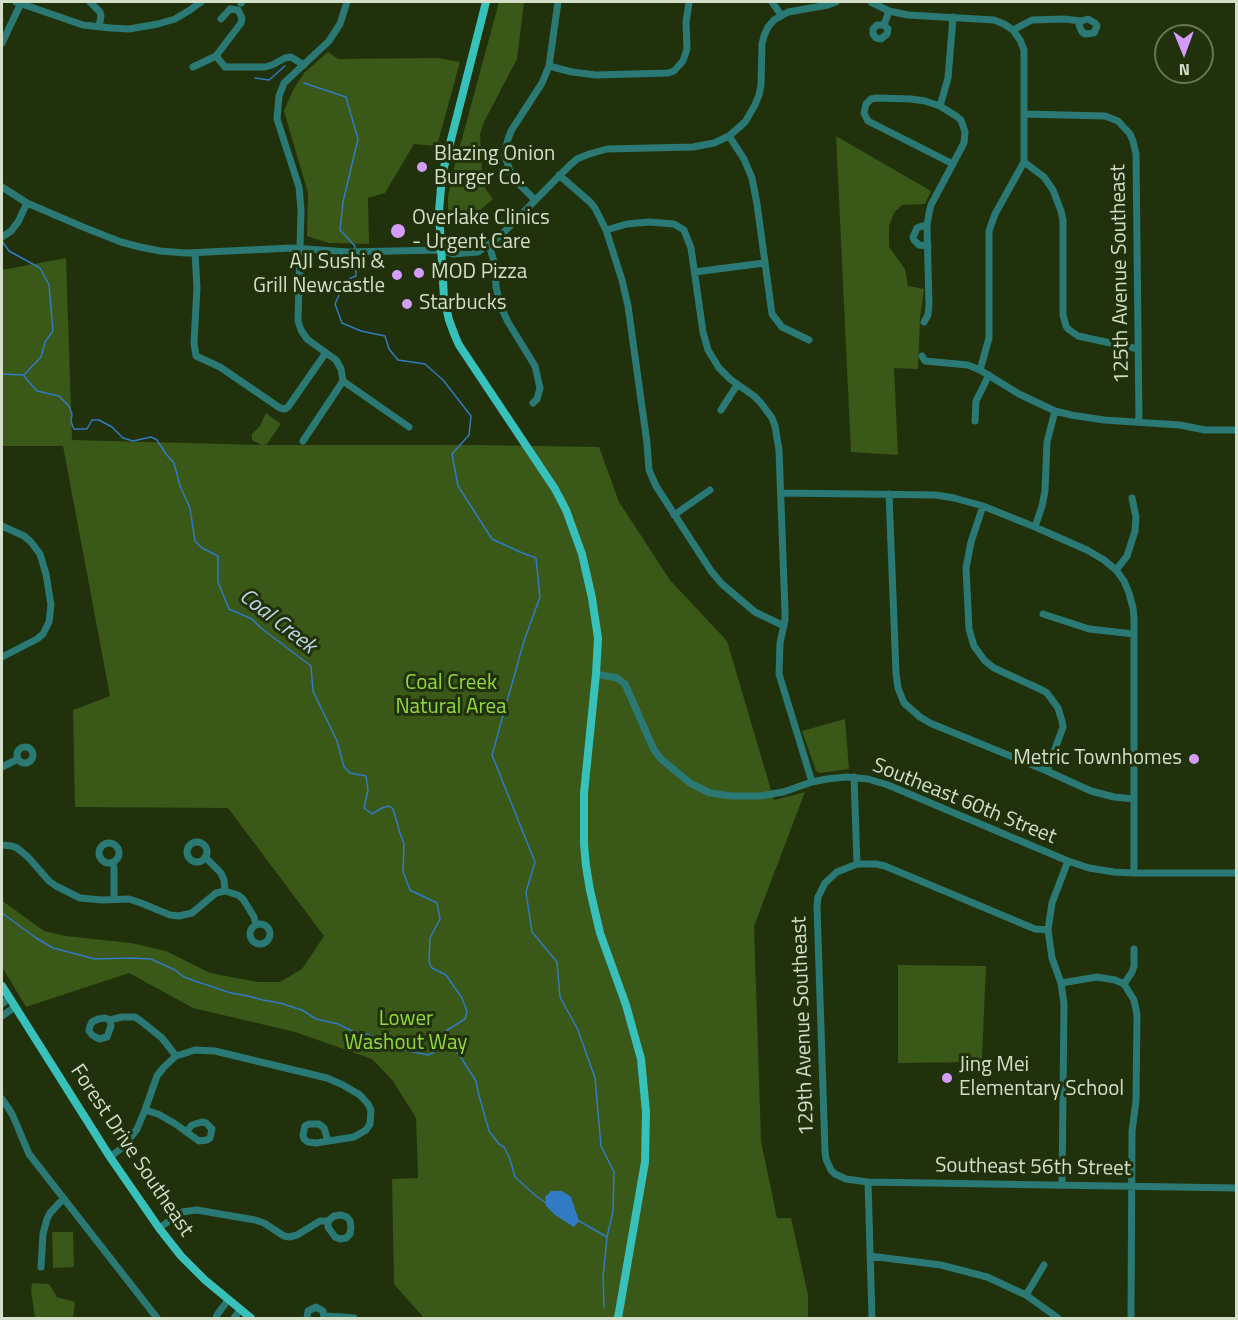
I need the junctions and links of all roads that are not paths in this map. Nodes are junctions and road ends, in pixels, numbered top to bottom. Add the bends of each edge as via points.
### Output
1 (18, 2) edge
2 (90, 2) edge
3 (201, 2) edge
4 (346, 2) edge
5 (486, 2) edge
6 (558, 2) edge
7 (688, 2) edge
8 (772, 2) edge
9 (836, 2) edge
10 (871, 2) edge
11 (890, 10) junction
12 (781, 15) junction
13 (953, 17) junction
14 (221, 19) dead end
15 (1081, 21) dead end
16 (884, 25) dead end
17 (99, 27) junction
18 (1013, 30) junction
19 (2, 43) edge
20 (216, 56) junction
21 (304, 65) junction
22 (549, 66) junction
23 (193, 67) dead end
24 (940, 106) junction
25 (1024, 114) junction
26 (729, 136) junction
27 (1024, 162) junction
28 (953, 164) junction
29 (560, 176) junction
30 (2, 187) edge
31 (535, 200) junction
32 (27, 203) junction
33 (927, 226) junction
34 (606, 230) junction
35 (2, 237) edge
36 (489, 245) junction
37 (928, 246) junction
38 (300, 248) junction
39 (440, 250) junction
40 (195, 253) junction
41 (764, 263) junction
42 (695, 272) junction
43 (924, 322) dead end
44 (809, 340) dead end
45 (1138, 349) junction
46 (325, 354) junction
47 (922, 356) dead end
48 (980, 370) junction
49 (989, 375) junction
50 (344, 381) junction
51 (737, 385) junction
52 (533, 403) dead end
53 (721, 410) dead end
54 (1055, 411) junction
55 (975, 421) dead end
56 (1139, 422) junction
57 (409, 427) dead end
58 (1236, 430) edge
59 (303, 441) dead end
60 (710, 490) dead end
61 (781, 493) junction
62 (890, 494) junction
63 (1131, 498) dead end
64 (983, 506) junction
65 (674, 515) junction
66 (2, 526) edge
67 (1035, 527) junction
68 (1116, 570) junction
69 (1043, 614) dead end
70 (784, 626) junction
71 (1134, 634) junction
72 (2, 657) edge
73 (596, 674) junction
74 (18, 759) dead end
75 (2, 767) edge
76 (1047, 771) junction
77 (854, 777) junction
78 (812, 782) junction
79 (1134, 799) junction
80 (2, 845) edge
81 (205, 858) dead end
82 (1068, 861) junction
83 (112, 863) dead end
84 (857, 864) junction
85 (1134, 873) junction
86 (1236, 873) edge
87 (225, 891) junction
88 (114, 899) junction
89 (256, 925) dead end
90 (1048, 930) junction
91 (1134, 949) dead end
92 (1061, 983) junction
93 (1124, 984) junction
94 (2, 986) edge
95 (5, 1001) edge
96 (15, 1007) junction
97 (2, 1016) edge
98 (110, 1020) dead end
99 (176, 1056) junction
100 (2, 1099) edge
101 (145, 1110) junction
102 (186, 1132) dead end
103 (328, 1141) dead end
104 (110, 1157) junction
105 (831, 1170) joint
106 (868, 1182) junction
107 (1062, 1185) junction
108 (1132, 1186) junction
109 (1236, 1188) edge
110 (63, 1199) junction
111 (328, 1221) dead end
112 (159, 1228) junction
113 (870, 1257) junction
114 (1044, 1266) dead end
115 (41, 1268) dead end
116 (1026, 1295) junction
117 (228, 1300) junction
118 (240, 1310) junction
119 (324, 1317) edge
120 (157, 1318) edge
121 (216, 1318) edge
122 (234, 1318) edge
123 (251, 1318) edge
124 (307, 1318) edge
125 (354, 1318) edge
126 (618, 1318) edge
127 (872, 1318) edge
128 (1058, 1318) edge
129 (1131, 1318) edge

1 - 17 street
1 - 19 street
2 - 17 street via 100,12
3 - 17 street via 175,19 158,24 129,29
4 - 21 street via 335,33
5 - 39 main road via 442,175
6 - 22 street
7 - 22 street via 687,49 675,71 603,75
8 - 12 street
9 - 12 street
10 - 11 street
11 - 13 street
11 - 16 street
12 - 26 street via 764,36 761,85 755,105 745,122
13 - 18 street via 994,20
13 - 24 street via 948,78
14 - 20 street via 230,9 238,10 242,18
15 - 18 street via 1032,20
18 - 25 street via 1024,50
20 - 21 street via 225,67 265,67 291,57
20 - 23 street
21 - 38 street via 284,83 277,119 299,187
22 - 31 street via 511,131 505,156 512,177
24 - 28 street via 960,120 965,132 964,144
24 - 28 street via 911,99 877,98 868,101 864,113 873,123
25 - 27 street
25 - 45 street, 125th Avenue Southeast via 1105,116 1118,121 1130,134 1136,154
26 - 29 street via 693,147 607,149 577,159
26 - 41 street via 752,178
27 - 45 street via 1044,177 1061,212 1063,315 1068,329 1078,336
27 - 48 street via 989,231 989,338
28 - 33 street via 932,205
29 - 31 street
29 - 34 street via 590,202
30 - 32 street
31 - 36 street
32 - 35 street via 18,222
32 - 40 street via 140,248
33 - 37 street
33 - 37 street via 917,228 913,237 919,245
34 - 42 street via 643,222 679,227 690,242
34 - 65 street via 626,295 649,470
36 - 39 street via 478,252
36 - 52 street via 501,307 535,366 540,388
37 - 43 street via 929,305
38 - 39 street via 348,252
38 - 40 street
38 - 46 street via 298,321 307,339
39 - 73 main road via 444,298 455,336 555,489 575,533 588,574 596,622
40 - 46 street via 196,357 220,367 285,409
41 - 42 street
41 - 44 street via 772,314 789,331
42 - 51 street via 708,350 719,368
45 - 56 street, 125th Avenue Southeast
46 - 50 street via 336,360
47 - 48 street via 925,361 968,364
48 - 49 street
49 - 54 street
49 - 55 street via 976,401
50 - 57 street
50 - 59 street
51 - 53 street
51 - 61 street via 754,396 772,418 778,439
54 - 56 street via 1090,419
54 - 67 street via 1047,442 1045,491
56 - 58 street
60 - 65 street
61 - 62 street
61 - 70 street
62 - 64 street via 936,495
62 - 76 street via 896,673 904,703 930,723
63 - 68 street via 1135,531 1127,556
64 - 67 street
64 - 76 street via 970,542 966,568 969,629 979,654 994,668 1047,693 1058,708 1063,728
65 - 70 street via 722,584 754,612
66 - 72 street via 24,536 40,554 51,605 43,634
67 - 68 street via 1088,550
68 - 71 street via 1133,608
69 - 71 street via 1089,629
70 - 78 street via 779,654 781,683
71 - 79 street
73 - 78 street, Southeast 60th Street via 626,684 654,750 668,766 700,788 719,795 748,797 772,795
73 - 126 main road via 584,793 586,866 600,933 641,1059 646,1112 645,1162
74 - 75 street
76 - 79 street via 1102,795
77 - 78 street, Southeast 60th Street
77 - 82 street, Southeast 60th Street via 888,785
77 - 84 street
79 - 85 street
80 - 88 street via 17,848 49,881 67,892 91,900
81 - 87 street via 221,873
82 - 85 street, Southeast 60th Street
82 - 90 street via 1052,903
83 - 88 street
84 - 90 street via 885,866 1035,929
84 - 105 street, 129th Avenue Southeast via 830,877 820,890 817,906 825,1151
85 - 86 street, Southeast 60th Street
87 - 88 street via 216,893 192,913 179,916 135,901
87 - 89 street via 243,899
90 - 92 street
91 - 93 street via 1134,966
92 - 93 street via 1106,977
92 - 107 street
93 - 108 street via 1137,1014
94 - 95 main road, Forest Drive Southeast
95 - 96 main road, Forest Drive Southeast
96 - 97 street
96 - 104 main road, Forest Drive Southeast
98 - 99 street via 128,1016 141,1020
99 - 101 street via 157,1076
99 - 103 street via 195,1050 215,1051 344,1085 368,1104 370,1124 354,1137
100 - 110 street via 14,1116 29,1154
101 - 102 street
101 - 104 street via 131,1138
104 - 112 main road, Forest Drive Southeast
105 - 106 street, Southeast 56th Street via 846,1179
106 - 107 street, Southeast 56th Street
106 - 113 street
107 - 108 street, Southeast 56th Street
108 - 109 street, Southeast 56th Street
108 - 129 street
110 - 115 street via 46,1219
110 - 120 street
111 - 112 street via 320,1221 289,1237 255,1220 189,1210
112 - 117 main road, Forest Drive Southeast via 180,1256
113 - 116 street via 965,1270
113 - 127 street
114 - 116 street
116 - 128 street
117 - 118 main road, Forest Drive Southeast
117 - 121 street
118 - 122 street
118 - 123 main road, Forest Drive Southeast
119 - 124 street via 321,1309 313,1307
119 - 125 street

